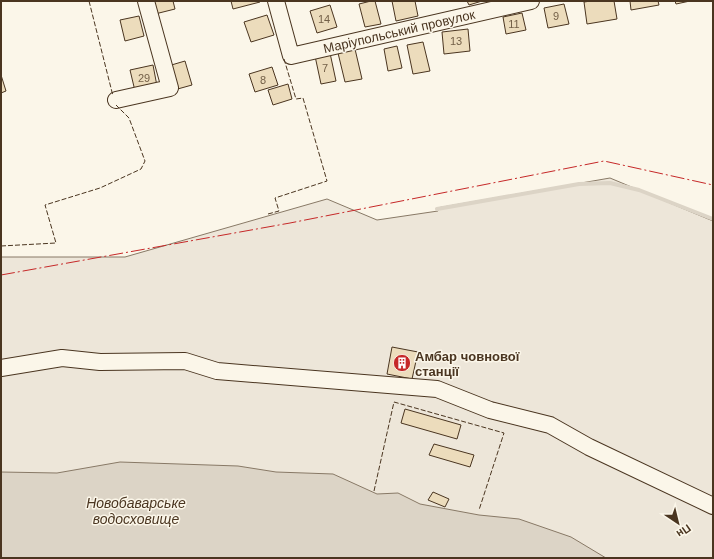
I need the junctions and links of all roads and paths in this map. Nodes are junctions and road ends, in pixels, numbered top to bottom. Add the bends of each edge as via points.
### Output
1 (146, 1) edge
2 (276, 1) edge
3 (531, 1) edge
4 (116, 100) dead end
5 (1, 368) edge
6 (713, 506) edge

1 - 4 street via 170,88
2 - 3 street, Маріупольський провулок via 291,56
5 - 6 street via 62,358 100,362 185,361 217,372 437,389 490,410 550,425 589,447

